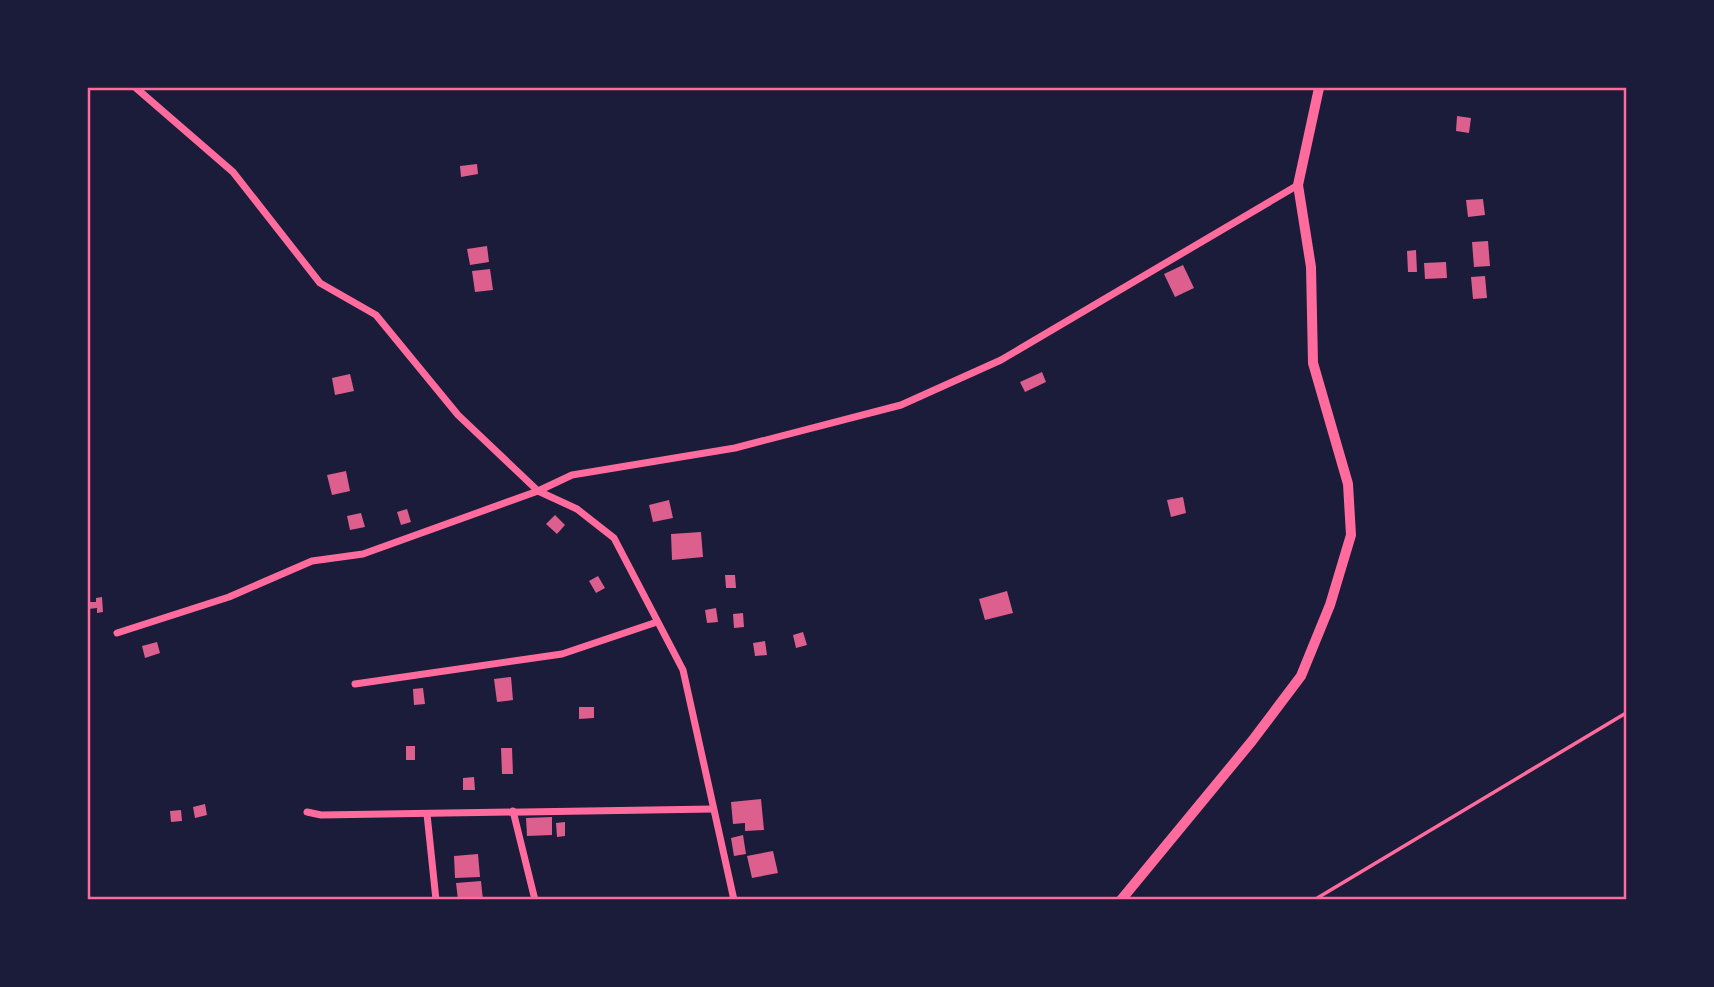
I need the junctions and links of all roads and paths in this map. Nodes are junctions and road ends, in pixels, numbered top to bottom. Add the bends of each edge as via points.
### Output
1 (135, 88) edge
2 (1319, 88) edge
3 (1298, 185) junction
4 (538, 491) junction
5 (657, 622) junction
6 (117, 633) dead end
7 (355, 684) dead end
8 (1626, 713) edge
9 (713, 809) junction
10 (513, 811) junction
11 (307, 812) dead end
12 (426, 814) junction
13 (436, 900) edge
14 (535, 900) edge
15 (734, 900) edge
16 (1121, 900) edge
17 (1314, 900) edge

1 - 4 street via 233,172 320,283 376,315 458,415
2 - 3 street
3 - 4 street via 1001,360 901,405 735,448 572,475
3 - 16 street via 1311,267 1313,363 1348,484 1351,535 1330,606 1301,676
4 - 5 street via 577,509 614,538
4 - 6 street via 363,554 312,561 229,597
5 - 7 street via 562,654
5 - 9 street via 683,670
8 - 17 lane
9 - 10 street
9 - 15 street
10 - 12 street
10 - 14 street
11 - 12 street
12 - 13 street

